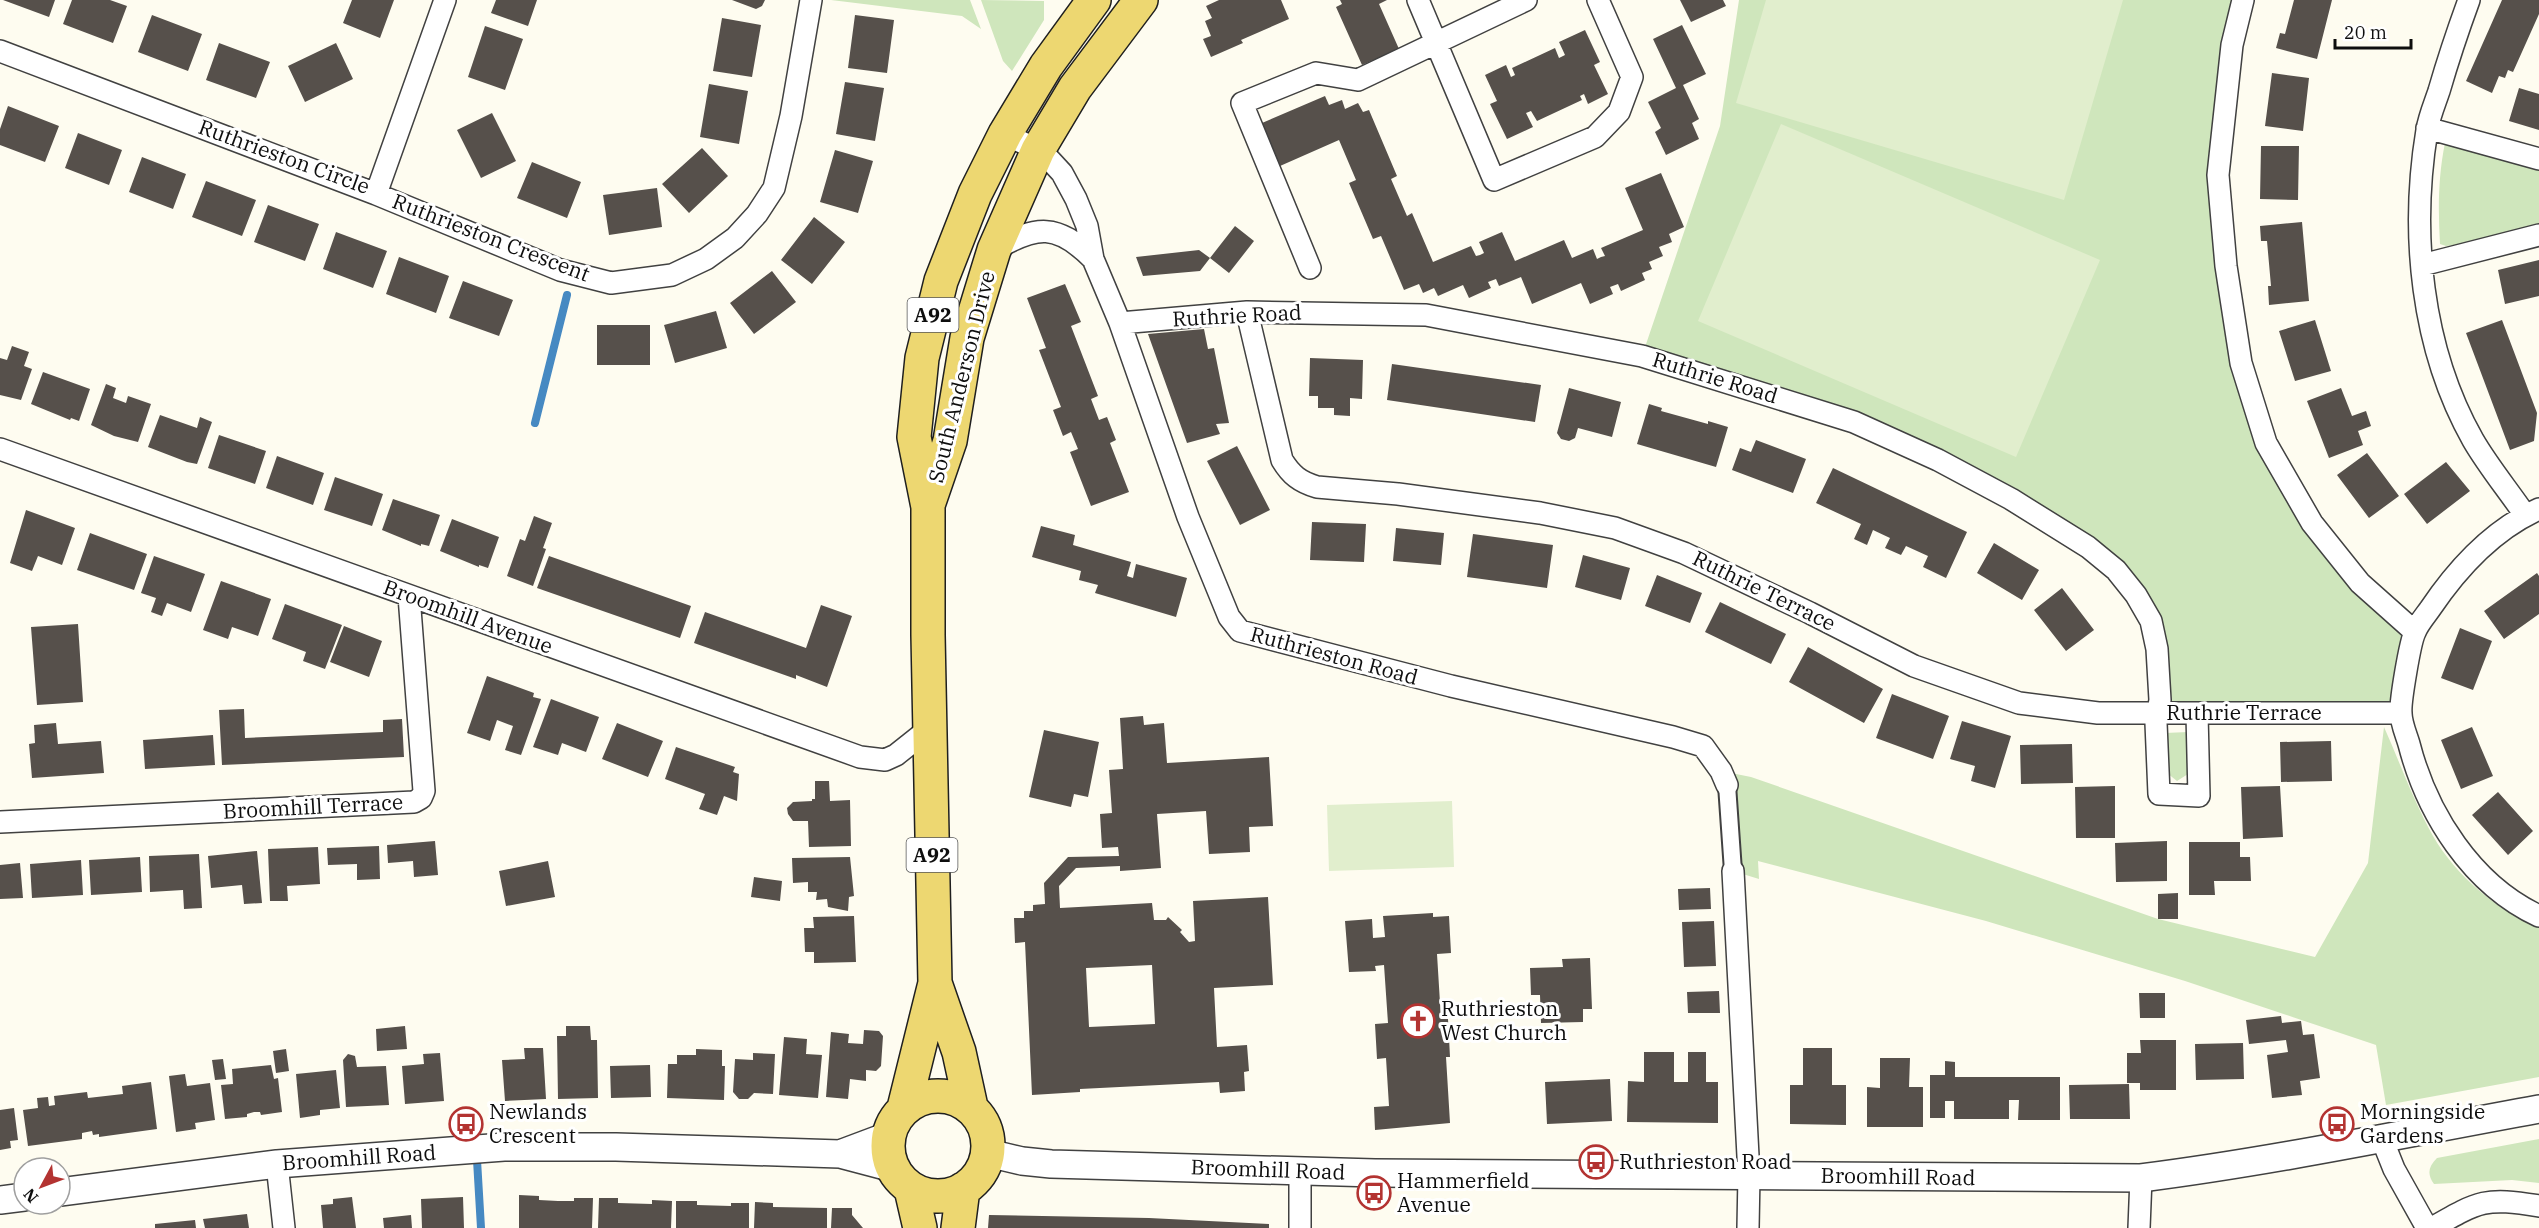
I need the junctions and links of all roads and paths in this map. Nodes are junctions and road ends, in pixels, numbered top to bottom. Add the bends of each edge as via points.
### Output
1 (445, 0) edge
2 (811, 0) edge
3 (1094, 0) edge
4 (1099, 0) edge
5 (1418, 0) edge
6 (1526, 0) edge
7 (1598, 0) edge
8 (2243, 0) edge
9 (2469, 0) edge
10 (1133, 11) edge
11 (1436, 42) junction
12 (0, 51) edge
13 (2427, 128) junction
14 (1005, 134) junction
15 (1038, 150) junction
16 (2539, 159) edge
17 (376, 194) junction
18 (2539, 235) edge
19 (994, 250) junction
20 (1093, 259) junction
21 (2422, 265) junction
22 (1310, 268) dead end
23 (1247, 312) junction
24 (1120, 323) junction
25 (0, 450) edge
26 (928, 507) junction
27 (2532, 512) edge
28 (409, 596) junction
29 (2415, 632) junction
30 (2401, 713) junction
31 (2158, 714) junction
32 (2198, 714) junction
33 (930, 728) junction
34 (1727, 784) joint
35 (0, 822) edge
36 (1732, 871) joint
37 (2539, 916) edge
38 (935, 982) junction
39 (971, 1107) junction
40 (904, 1108) junction
41 (2539, 1108) edge
42 (888, 1136) junction
43 (2382, 1139) junction
44 (988, 1153) junction
45 (840, 1154) junction
46 (278, 1164) junction
47 (1300, 1170) junction
48 (1749, 1175) junction
49 (902, 1178) junction
50 (2141, 1178) junction
51 (72, 1190) edge
52 (963, 1190) junction
53 (2539, 1206) edge
54 (284, 1228) edge
55 (920, 1228) edge
56 (958, 1228) edge
57 (1300, 1228) edge
58 (1748, 1228) edge
59 (2139, 1228) edge
60 (2427, 1228) edge
61 (2432, 1228) edge

1 - 17 street, Ruthrieston Circle
2 - 17 street, Ruthrieston Crescent via 774,188 735,238 706,260 672,275 611,283 560,270
3 - 14 main road, South Anderson Drive / A92 via 1046,66
4 - 10 street
5 - 11 street
6 - 11 street
7 - 11 street via 1632,77 1619,112 1595,137 1494,180
8 - 29 street via 2232,45 2218,175 2226,267 2241,363 2266,444 2312,523 2360,583
9 - 13 street
10 - 15 main road, South Anderson Drive / A92 via 1075,88
11 - 22 street via 1358,80 1316,73 1242,103
12 - 17 street, Ruthrieston Circle
13 - 16 street
13 - 21 street via 2418,201
14 - 15 street, Ruthrieston Road
14 - 26 main road, South Anderson Drive / A92 via 975,194 941,281 922,358 914,437
15 - 19 main road, South Anderson Drive / A92
15 - 20 street, Ruthrieston Road via 1062,173 1076,199 1087,226
18 - 21 street
19 - 20 street, Ruthrieston Road via 1039,230 1054,231 1081,246
19 - 26 main road, South Anderson Drive / A92 via 967,338 950,441
20 - 24 street, Ruthrieston Road
21 - 27 street via 2434,345 2450,392 2473,441
23 - 24 street, Ruthrie Road
23 - 31 street, Ruthrie Road via 1426,315 1642,356 1854,422 2011,499 2088,547 2116,570 2151,621 2157,649
23 - 31 street, Ruthrie Terrace via 1282,460 1295,477 1306,483 1540,513 1615,528 1684,553 1914,666 2019,703 2098,713
24 - 34 street, Ruthrieston Road via 1188,517 1229,617 1240,631 1703,746
25 - 28 street, Broomhill Avenue
26 - 33 main road, South Anderson Drive / A92
27 - 29 street via 2498,534 2447,584
28 - 33 street, Broomhill Avenue via 860,757 885,760
28 - 35 street, Broomhill Terrace via 424,791 414,802
29 - 30 street
30 - 32 street, Ruthrie Terrace
30 - 37 street via 2412,757 2450,837 2483,878 2523,909
31 - 32 street, Ruthrie Terrace
31 - 32 street, Ruthrie Road via 2159,794 2199,796
33 - 38 main road, South Anderson Drive / A92
34 - 36 street
36 - 48 street
38 - 39 main road, A92 via 959,1052
38 - 40 main road, A92
39 - 40 main road via 955,1098 937,1095
39 - 44 main road, A92 via 985,1128
40 - 42 main road, A92
41 - 43 street, Broomhill Road
42 - 45 street, Broomhill Road
42 - 49 main road via 888,1153
43 - 50 street, Broomhill Road
43 - 60 street
44 - 47 street, Broomhill Road via 1056,1165
44 - 52 main road via 980,1174
45 - 46 street, Broomhill Road via 504,1148
45 - 49 street, Broomhill Road
46 - 51 street, Broomhill Road
46 - 54 street
47 - 48 street, Broomhill Road
47 - 57 street
48 - 50 street, Broomhill Road
48 - 58 street
49 - 52 main road via 928,1195 946,1196
49 - 55 main road
50 - 59 street
52 - 56 main road
53 - 61 street via 2488,1201 2472,1205

